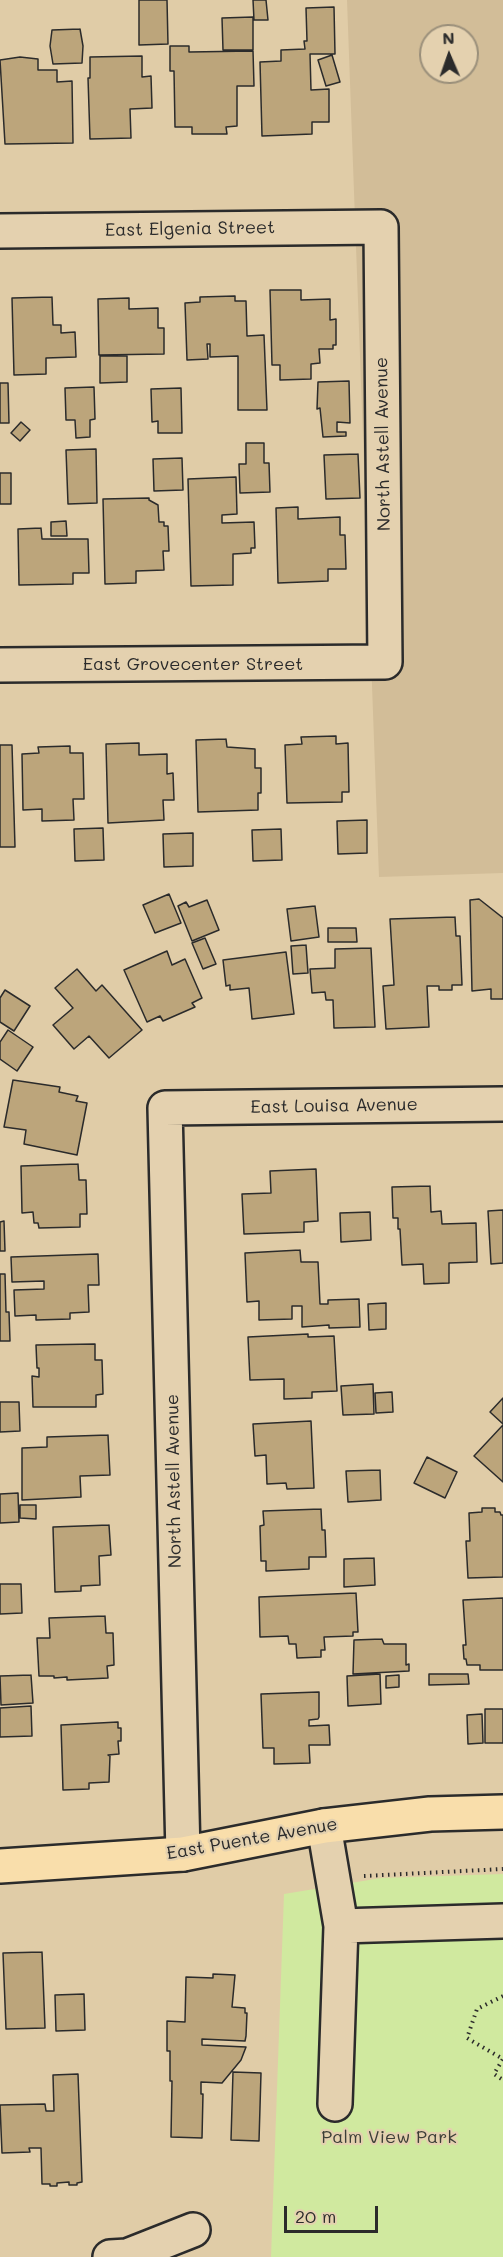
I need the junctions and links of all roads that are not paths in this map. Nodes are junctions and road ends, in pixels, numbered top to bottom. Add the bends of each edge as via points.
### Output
1 (381, 227) joint
2 (0, 231) edge
3 (385, 662) joint
4 (0, 665) edge
5 (503, 1104) edge
6 (165, 1108) joint
7 (503, 1812) edge
8 (324, 1826) junction
9 (183, 1854) junction
10 (0, 1866) edge
11 (503, 1922) edge
12 (341, 1926) junction
13 (335, 2104) dead end
14 (193, 2230) dead end
15 (110, 2257) edge

1 - 2 street, East Elgenia Street
1 - 3 street, North Astell Avenue
3 - 4 street, East Grovecenter Street
5 - 6 street, East Louisa Avenue
6 - 9 street, North Astell Avenue
7 - 8 main road, East Puente Avenue via 430,1814
8 - 9 main road, East Puente Avenue
8 - 12 street
9 - 10 main road, East Puente Avenue
11 - 12 street
12 - 13 street
14 - 15 street via 127,2256

